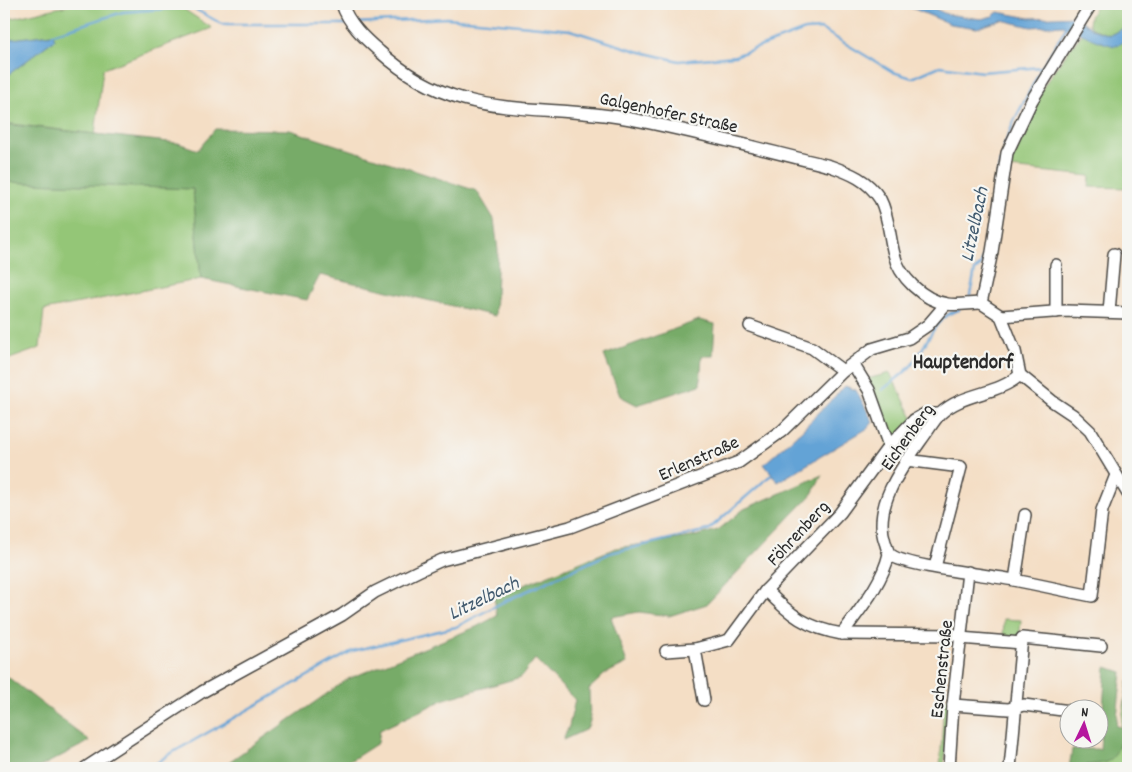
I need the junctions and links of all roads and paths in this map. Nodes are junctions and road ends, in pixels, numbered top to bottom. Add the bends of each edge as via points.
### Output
1 (342, 4) edge
2 (1091, 4) edge
3 (1114, 254) dead end
4 (1056, 265) dead end
5 (981, 303) junction
6 (946, 304) junction
7 (1056, 312) junction
8 (1109, 312) junction
9 (1128, 313) edge
10 (1001, 316) junction
11 (750, 326) dead end
12 (848, 367) junction
13 (1020, 375) junction
14 (939, 414) junction
15 (889, 446) junction
16 (906, 460) junction
17 (1116, 475) junction
18 (1128, 494) edge
19 (1026, 516) dead end
20 (889, 554) junction
21 (935, 567) junction
22 (968, 572) junction
23 (1015, 580) junction
24 (766, 590) junction
25 (842, 634) junction
26 (960, 637) junction
27 (1022, 643) junction
28 (1102, 646) dead end
29 (695, 649) junction
30 (666, 651) dead end
31 (704, 700) dead end
32 (953, 705) junction
33 (1015, 707) junction
34 (1060, 710) edge
35 (85, 768) edge
36 (949, 768) edge
37 (1010, 768) edge

1 - 6 street, Galgenhofer Straße via 353,23 387,58 415,79 461,100 510,109 595,113 652,123 852,174 868,184 880,199 899,269 911,284
2 - 5 street via 1032,100 1008,153
3 - 8 street
4 - 7 street
5 - 6 street
5 - 10 street
6 - 12 street, Erlenstraße via 928,325 909,338 872,349
7 - 8 street
7 - 10 street
8 - 9 street
10 - 13 street via 1015,351
11 - 12 street via 812,348
12 - 15 street via 869,390
12 - 35 street, Erlenstraße via 782,431 739,462 570,527 442,560 375,592 342,615 202,692
13 - 14 street, Eichenberg via 1009,385 959,400
13 - 17 street via 1090,431
14 - 15 street, Föhrenberg via 925,414 914,420
14 - 16 street, Eichenberg
15 - 24 street, Föhrenberg via 840,514
16 - 20 street, Eichenberg via 885,507 881,532
16 - 21 street via 961,467
17 - 18 street
17 - 23 street via 1102,510 1092,596
19 - 23 street
20 - 21 street
20 - 25 street via 886,568
21 - 22 street
22 - 23 street
22 - 26 street, Eschenstraße
24 - 25 street via 787,612 819,630
24 - 29 street, Föhrenberg via 729,640
25 - 26 street
26 - 27 street
26 - 32 street, Eschenstraße
27 - 28 street via 1022,638
27 - 33 street
29 - 30 street, Föhrenberg
29 - 31 street
32 - 33 street
32 - 36 street, Eschenstraße
33 - 34 street via 1024,705
33 - 37 street

